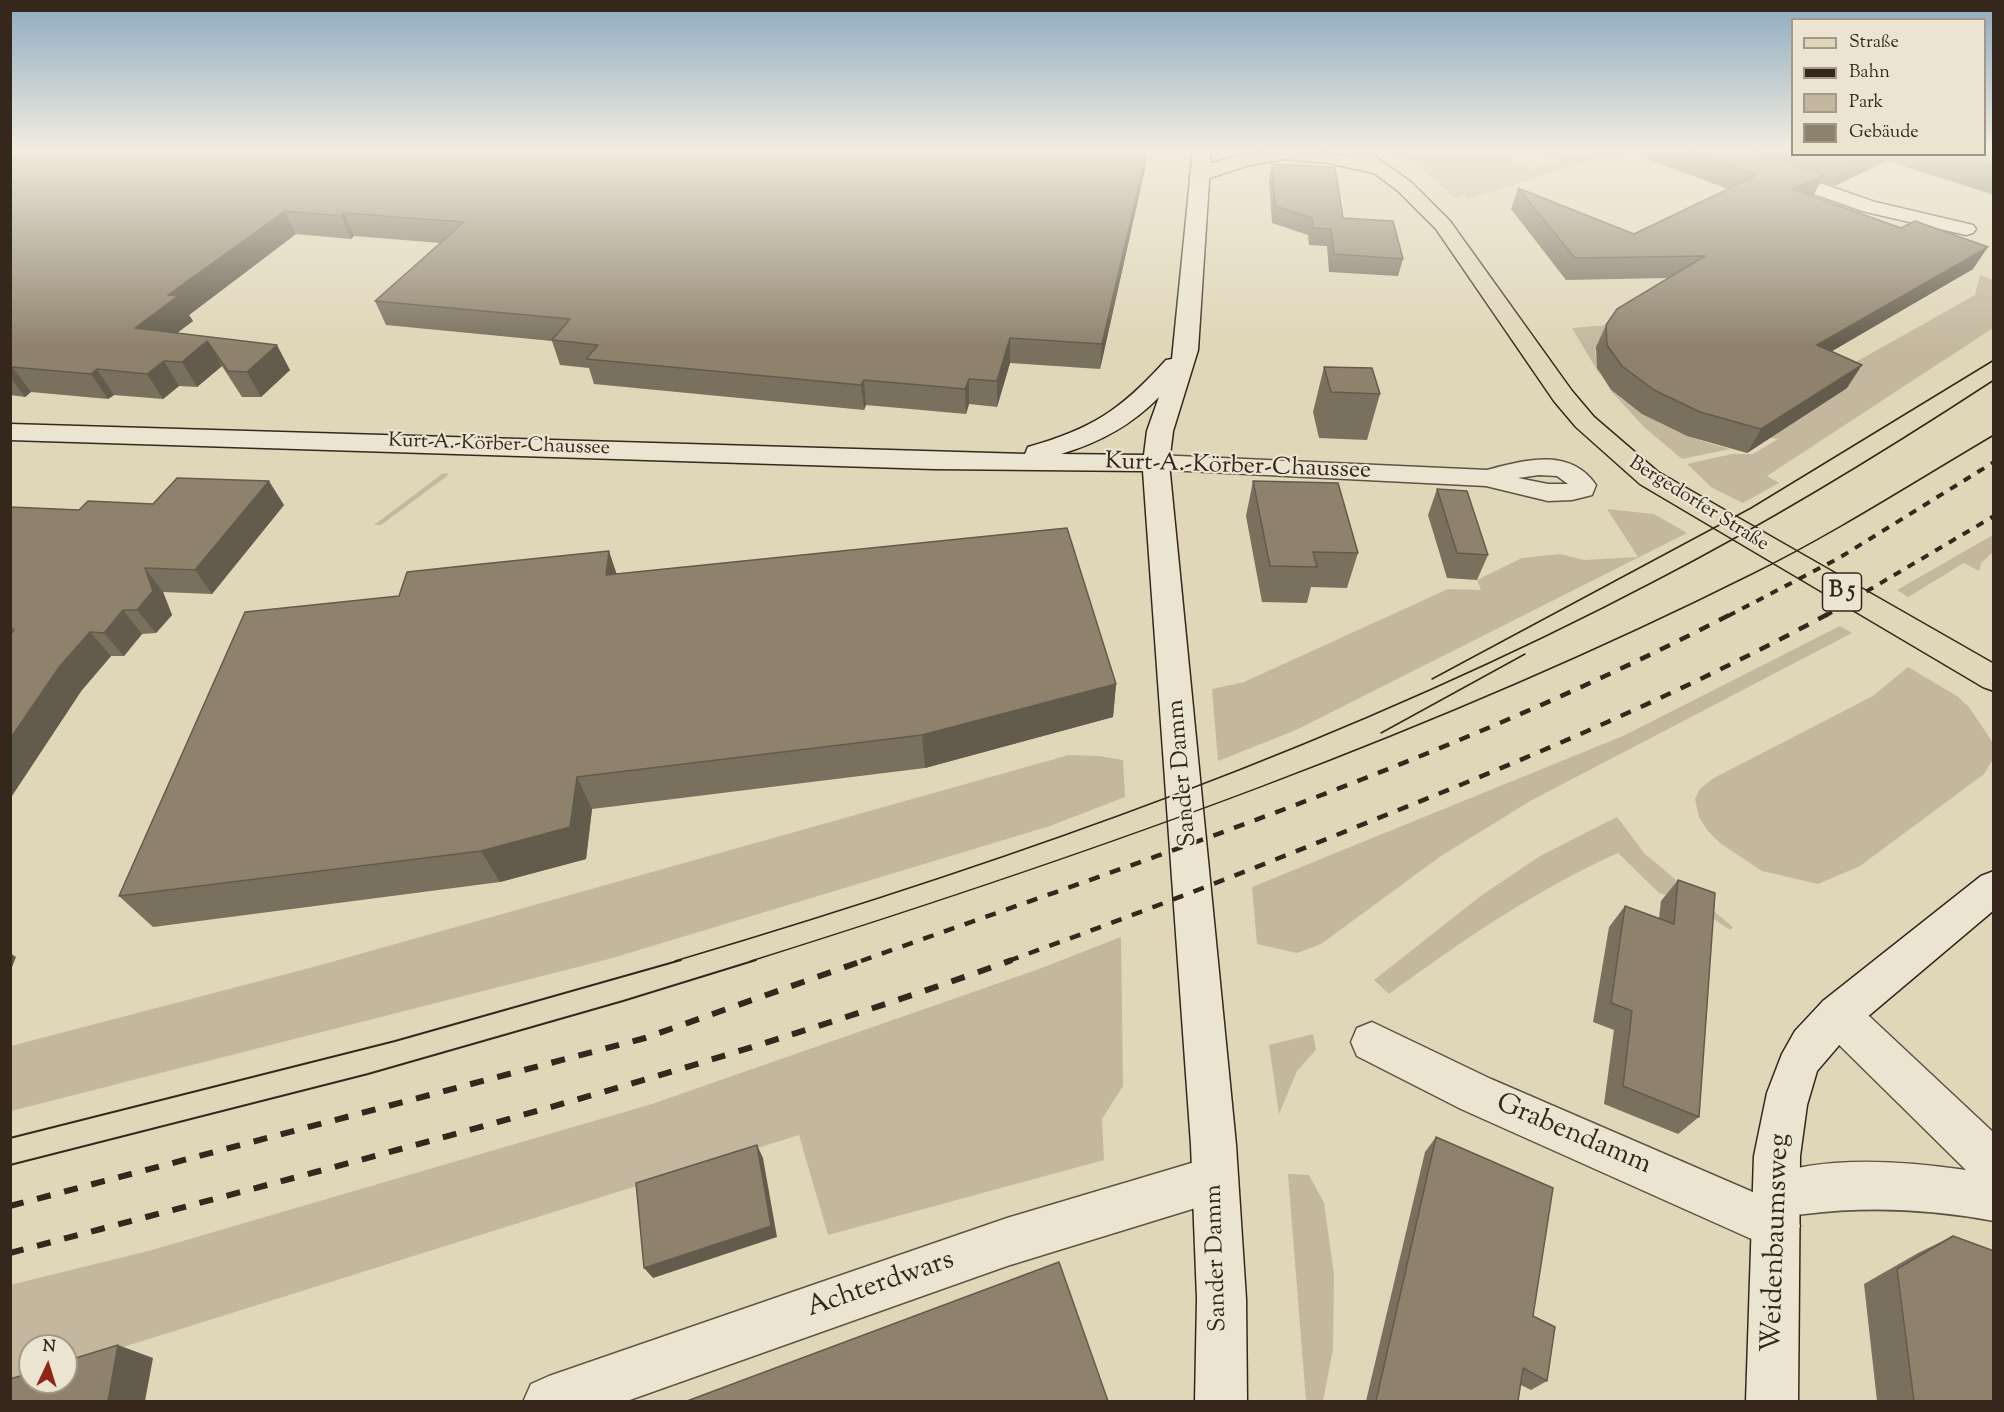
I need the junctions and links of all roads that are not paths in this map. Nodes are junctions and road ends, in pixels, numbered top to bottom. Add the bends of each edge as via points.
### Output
1 (1195, 216) edge
2 (1434, 216) edge
3 (1908, 216) edge
4 (1966, 229) dead end
5 (1186, 350) junction
6 (10, 432) edge
7 (988, 462) junction
8 (1156, 463) junction
9 (1488, 478) dead end
10 (1994, 679) edge
11 (1994, 887) edge
12 (1838, 1015) junction
13 (1372, 1042) dead end
14 (1994, 1165) edge
15 (1215, 1179) junction
16 (1994, 1198) edge
17 (1777, 1211) junction
18 (549, 1401) edge
19 (1221, 1401) edge
20 (1772, 1401) edge

1 - 5 main road, Sander Damm
2 - 10 main road, Bergedorfer Straße / B 5 via 1568,402 1621,455 1692,505
3 - 4 main road
5 - 7 main road, Kurt-A.-Körber-Chaussee via 1121,420 1064,446
5 - 8 main road, Sander Damm via 1160,431
6 - 7 main road, Kurt-A.-Körber-Chaussee
7 - 8 main road, Kurt-A.-Körber-Chaussee
8 - 9 main road, Kurt-A.-Körber-Chaussee
8 - 15 main road, Sander Damm via 1184,765
11 - 12 main road, Weidenbaumsweg
12 - 14 main road
12 - 17 main road, Weidenbaumsweg via 1802,1058 1782,1122 1777,1156
13 - 17 main road, Grabendamm via 1476,1094
15 - 18 main road, Achterdwars via 1007,1242
15 - 19 main road, Sander Damm
16 - 17 main road via 1948,1189 1848,1184
17 - 20 main road, Weidenbaumsweg

